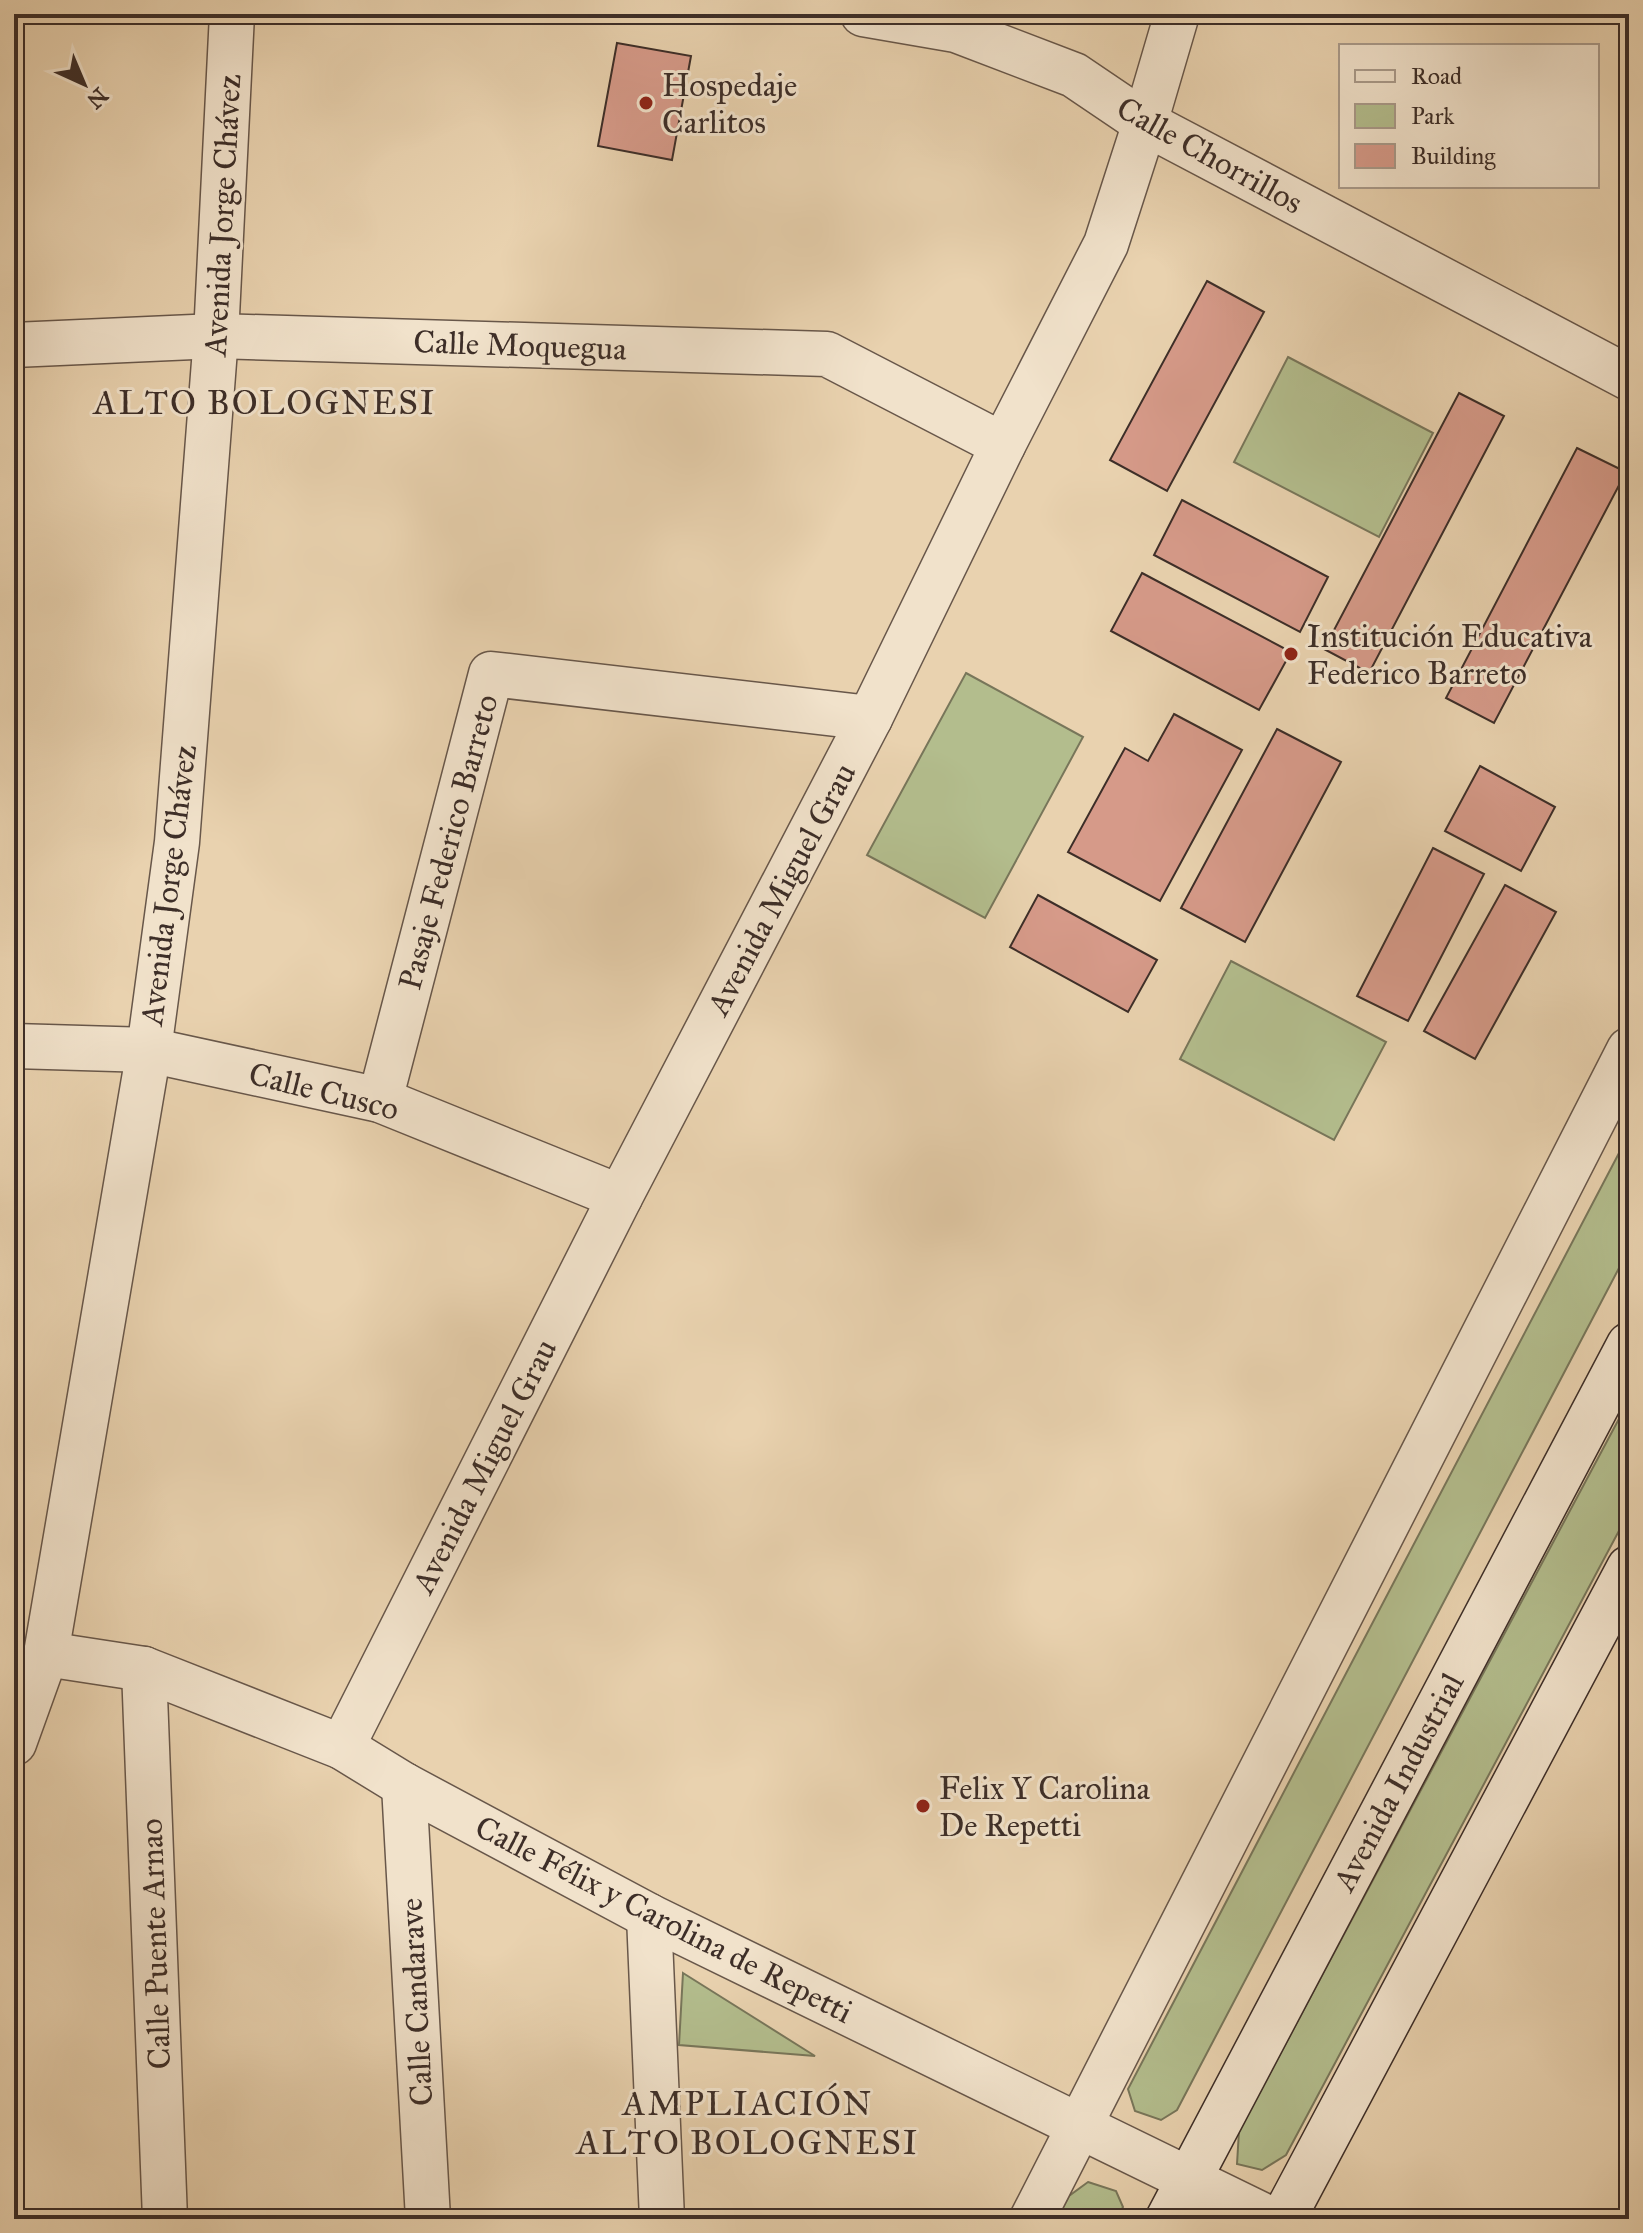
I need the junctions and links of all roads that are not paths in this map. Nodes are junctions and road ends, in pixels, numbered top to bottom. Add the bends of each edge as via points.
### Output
1 (232, 14) edge
2 (863, 14) edge
3 (1177, 14) edge
4 (1145, 123) junction
5 (216, 336) junction
6 (14, 345) edge
7 (1629, 378) edge
8 (1003, 445) junction
9 (870, 718) junction
10 (14, 1046) edge
11 (149, 1050) junction
12 (1629, 1050) edge
13 (380, 1100) junction
14 (620, 1197) junction
15 (1629, 1345) edge
16 (1629, 1568) edge
17 (46, 1654) junction
18 (144, 1669) junction
19 (14, 1743) edge
20 (342, 1747) junction
21 (404, 1785) junction
22 (649, 1916) junction
23 (1081, 2125) junction
24 (1188, 2180) junction
25 (165, 2219) edge
26 (428, 2219) edge
27 (662, 2219) edge
28 (1032, 2219) edge
29 (1168, 2219) edge
30 (1270, 2219) edge
31 (1283, 2219) edge

1 - 5 street, Avenida Jorge Chávez
2 - 4 street, Calle Chorrillos via 956,30 1074,75
3 - 4 street, Avenida Miguel Grau
4 - 7 street, Calle Chorrillos
4 - 8 street, Avenida Miguel Grau via 1106,244
5 - 6 street, Calle Moquegua
5 - 8 street, Calle Moquegua via 827,354
5 - 11 street, Avenida Jorge Chávez via 177,842
8 - 9 street, Avenida Miguel Grau
9 - 13 street, Pasaje Federico Barreto via 491,674
9 - 14 street, Avenida Miguel Grau
10 - 11 street, Calle Cusco
11 - 13 street, Calle Cusco
11 - 17 street, Avenida Jorge Chávez
12 - 23 street
13 - 14 street, Calle Cusco
14 - 20 street, Avenida Miguel Grau
15 - 24 street, Avenida Industrial
16 - 31 street
17 - 18 street, Calle Félix y Carolina de Repetti
17 - 19 street, Avenida Jorge Chávez
18 - 20 street, Calle Félix y Carolina de Repetti
18 - 25 street, Calle Puente Arnao
20 - 21 street, Calle Félix y Carolina de Repetti
21 - 22 street, Calle Félix y Carolina de Repetti
21 - 26 street, Calle Candarave
22 - 23 street, Calle Félix y Carolina de Repetti
22 - 27 street
23 - 24 street, Calle Félix y Carolina de Repetti
23 - 28 street
24 - 29 street, Avenida Industrial
24 - 30 street, Calle Félix y Carolina de Repetti

